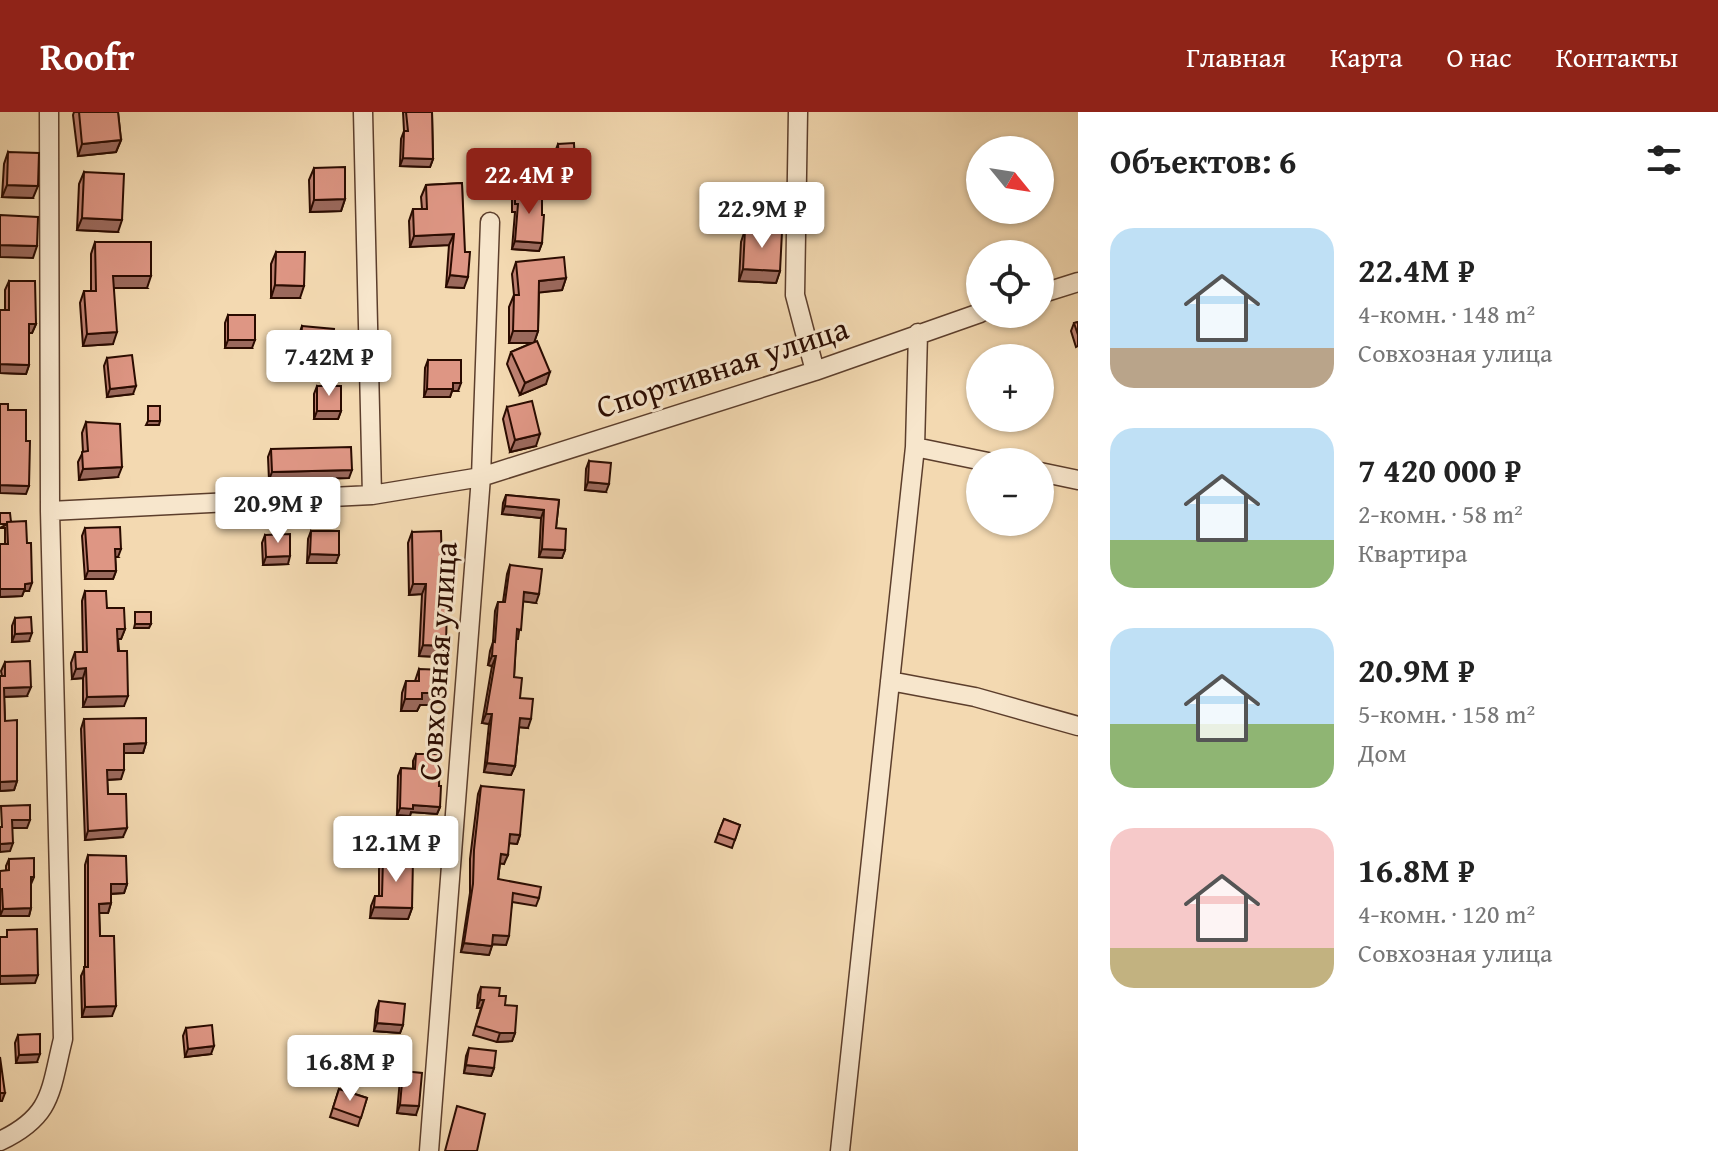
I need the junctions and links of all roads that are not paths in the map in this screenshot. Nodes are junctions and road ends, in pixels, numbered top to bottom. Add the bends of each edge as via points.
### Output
1 (49, 112) edge
2 (363, 112) edge
3 (798, 112) edge
4 (490, 222) dead end
5 (1078, 282) edge
6 (1054, 290) edge
7 (966, 318) edge
8 (918, 333) junction
9 (815, 371) junction
10 (915, 447) junction
11 (966, 457) edge
12 (1054, 475) edge
13 (481, 477) junction
14 (1078, 480) edge
15 (372, 495) junction
16 (50, 511) junction
17 (890, 681) junction
18 (1078, 726) edge
19 (0, 1141) edge
20 (429, 1151) edge
21 (840, 1151) edge

1 - 16 street
2 - 15 street
3 - 9 street via 795,295
4 - 13 street, Совхозная улица
5 - 6 street
7 - 8 street, Спортивная улица
8 - 9 street, Спортивная улица
8 - 10 street
9 - 13 street, Спортивная улица
10 - 11 street
10 - 17 street
12 - 14 street
13 - 15 street, Спортивная улица
13 - 20 street, Совхозная улица
15 - 16 street, Спортивная улица
16 - 19 street via 63,1039 47,1102 26,1129
17 - 18 street via 975,697
17 - 21 street

